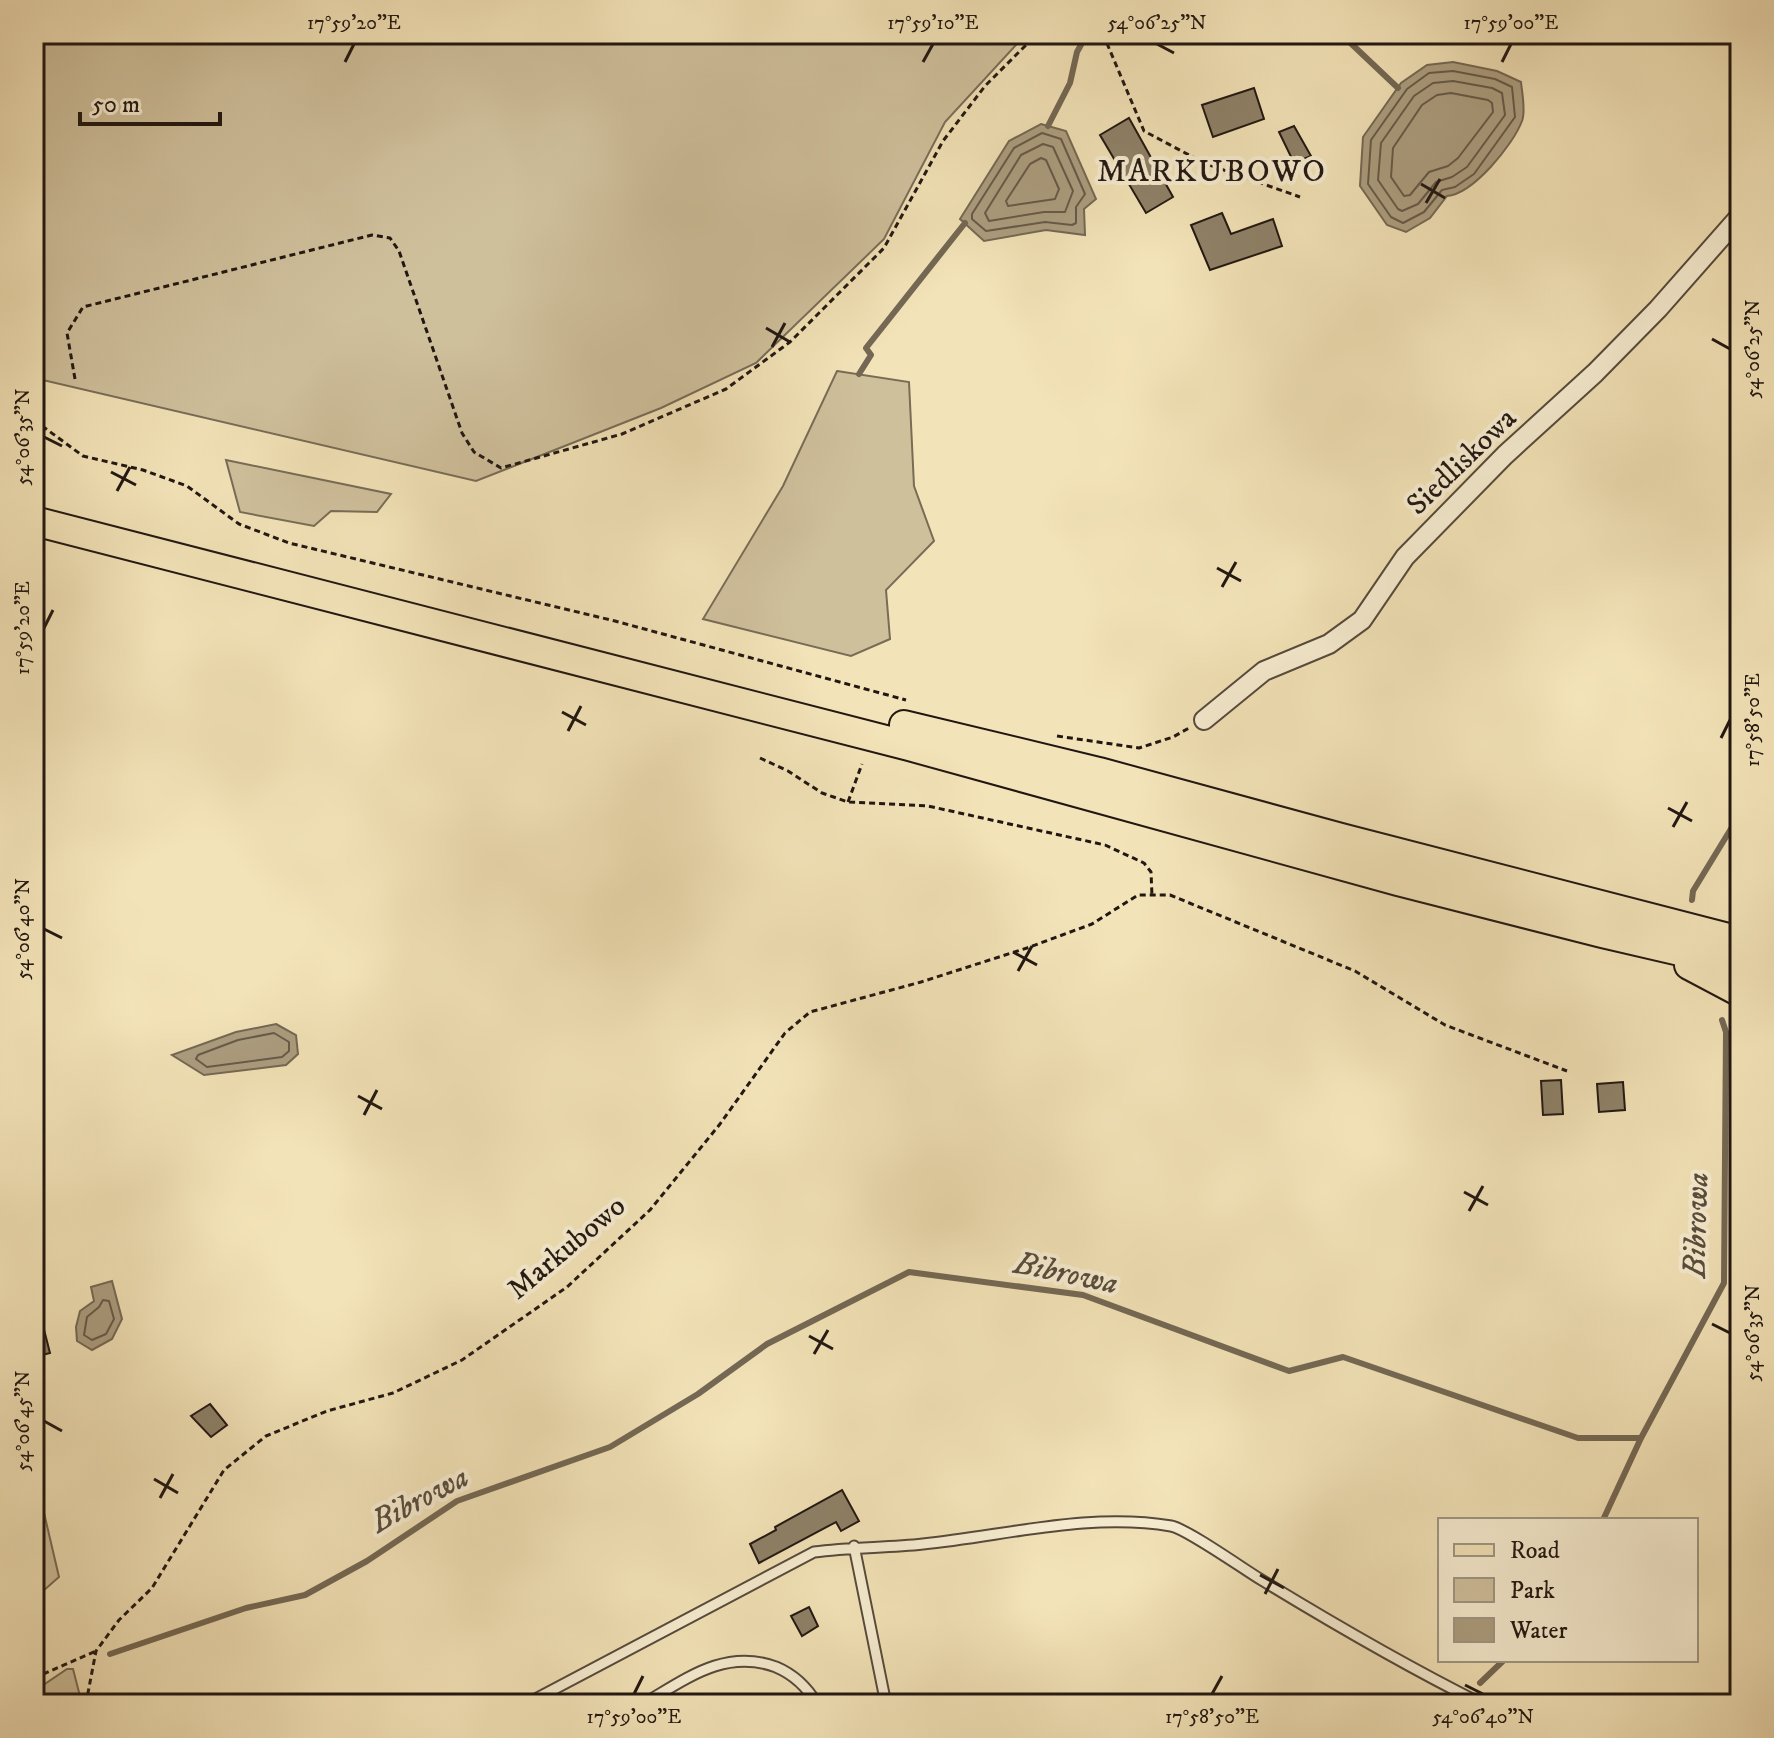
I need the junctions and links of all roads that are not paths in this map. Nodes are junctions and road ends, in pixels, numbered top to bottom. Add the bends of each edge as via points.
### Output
1 (1740, 216) edge
2 (34, 501) edge
3 (34, 521) edge
4 (1204, 720) road end
5 (1602, 933) junction
6 (1740, 941) edge
7 (1740, 965) edge
8 (1740, 992) edge
9 (854, 1546) junction
10 (526, 1704) edge
11 (643, 1704) edge
12 (817, 1704) edge
13 (886, 1704) edge
14 (1482, 1704) edge

1 - 4 street, Siedliskowa via 1658,309 1405,557 1362,620 1329,644 1264,671
2 - 6 main road
3 - 5 main road via 865,734
5 - 7 main road
5 - 8 main road via 1679,960
9 - 10 lane via 814,1552
9 - 13 lane
9 - 14 lane via 921,1545 1042,1527 1174,1527
11 - 12 lane via 705,1668 732,1661 758,1661 783,1670 806,1686

